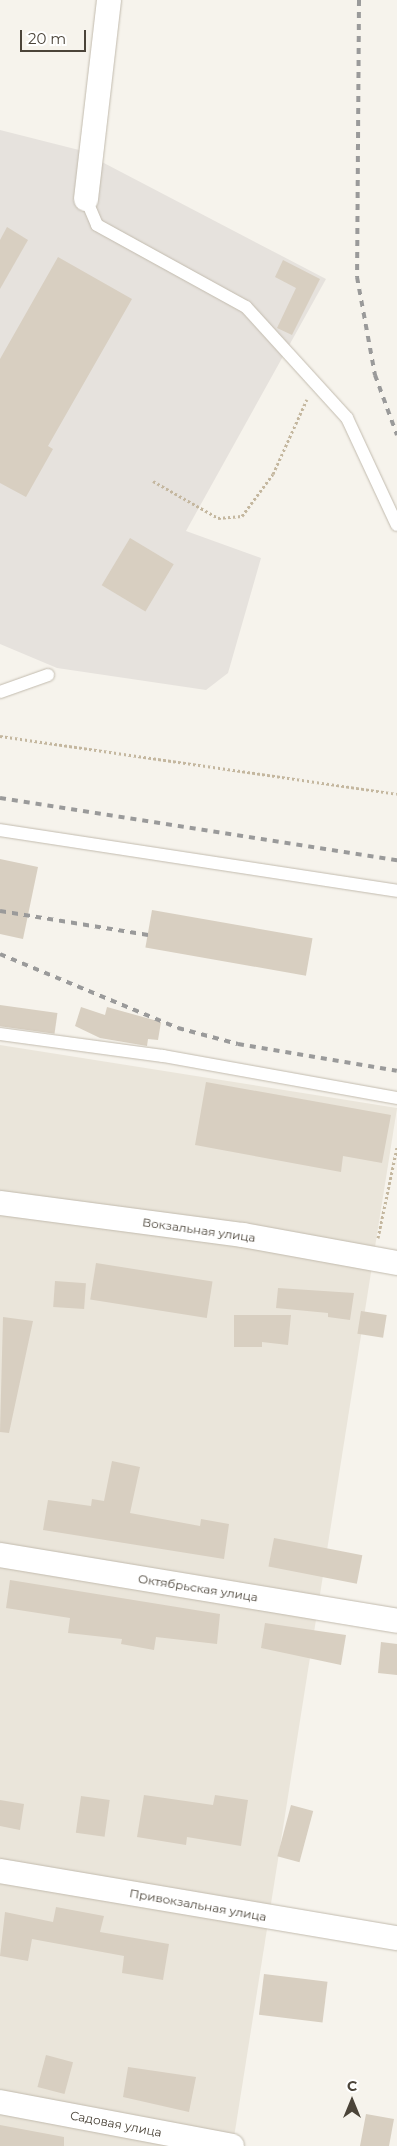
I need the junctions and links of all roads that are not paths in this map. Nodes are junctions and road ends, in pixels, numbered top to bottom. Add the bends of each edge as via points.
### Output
1 (109, 0) edge
2 (86, 199) joint
3 (397, 525) edge
4 (48, 675) dead end
5 (0, 692) edge
6 (0, 830) edge
7 (397, 891) edge
8 (0, 1034) edge
9 (397, 1098) edge
10 (0, 1203) edge
11 (397, 1263) edge
12 (0, 1555) edge
13 (397, 1621) edge
14 (0, 1871) edge
15 (397, 1938) edge
16 (0, 2102) edge
17 (232, 2146) edge

1 - 2 street
2 - 3 lane via 97,225 246,307 305,376 347,418
4 - 5 lane
6 - 7 lane
8 - 9 lane via 163,1056
10 - 11 street, Вокзальная улица via 243,1235
12 - 13 street, Октябрьская улица
14 - 15 street, Привокзальная улица
16 - 17 street, Садовая улица

